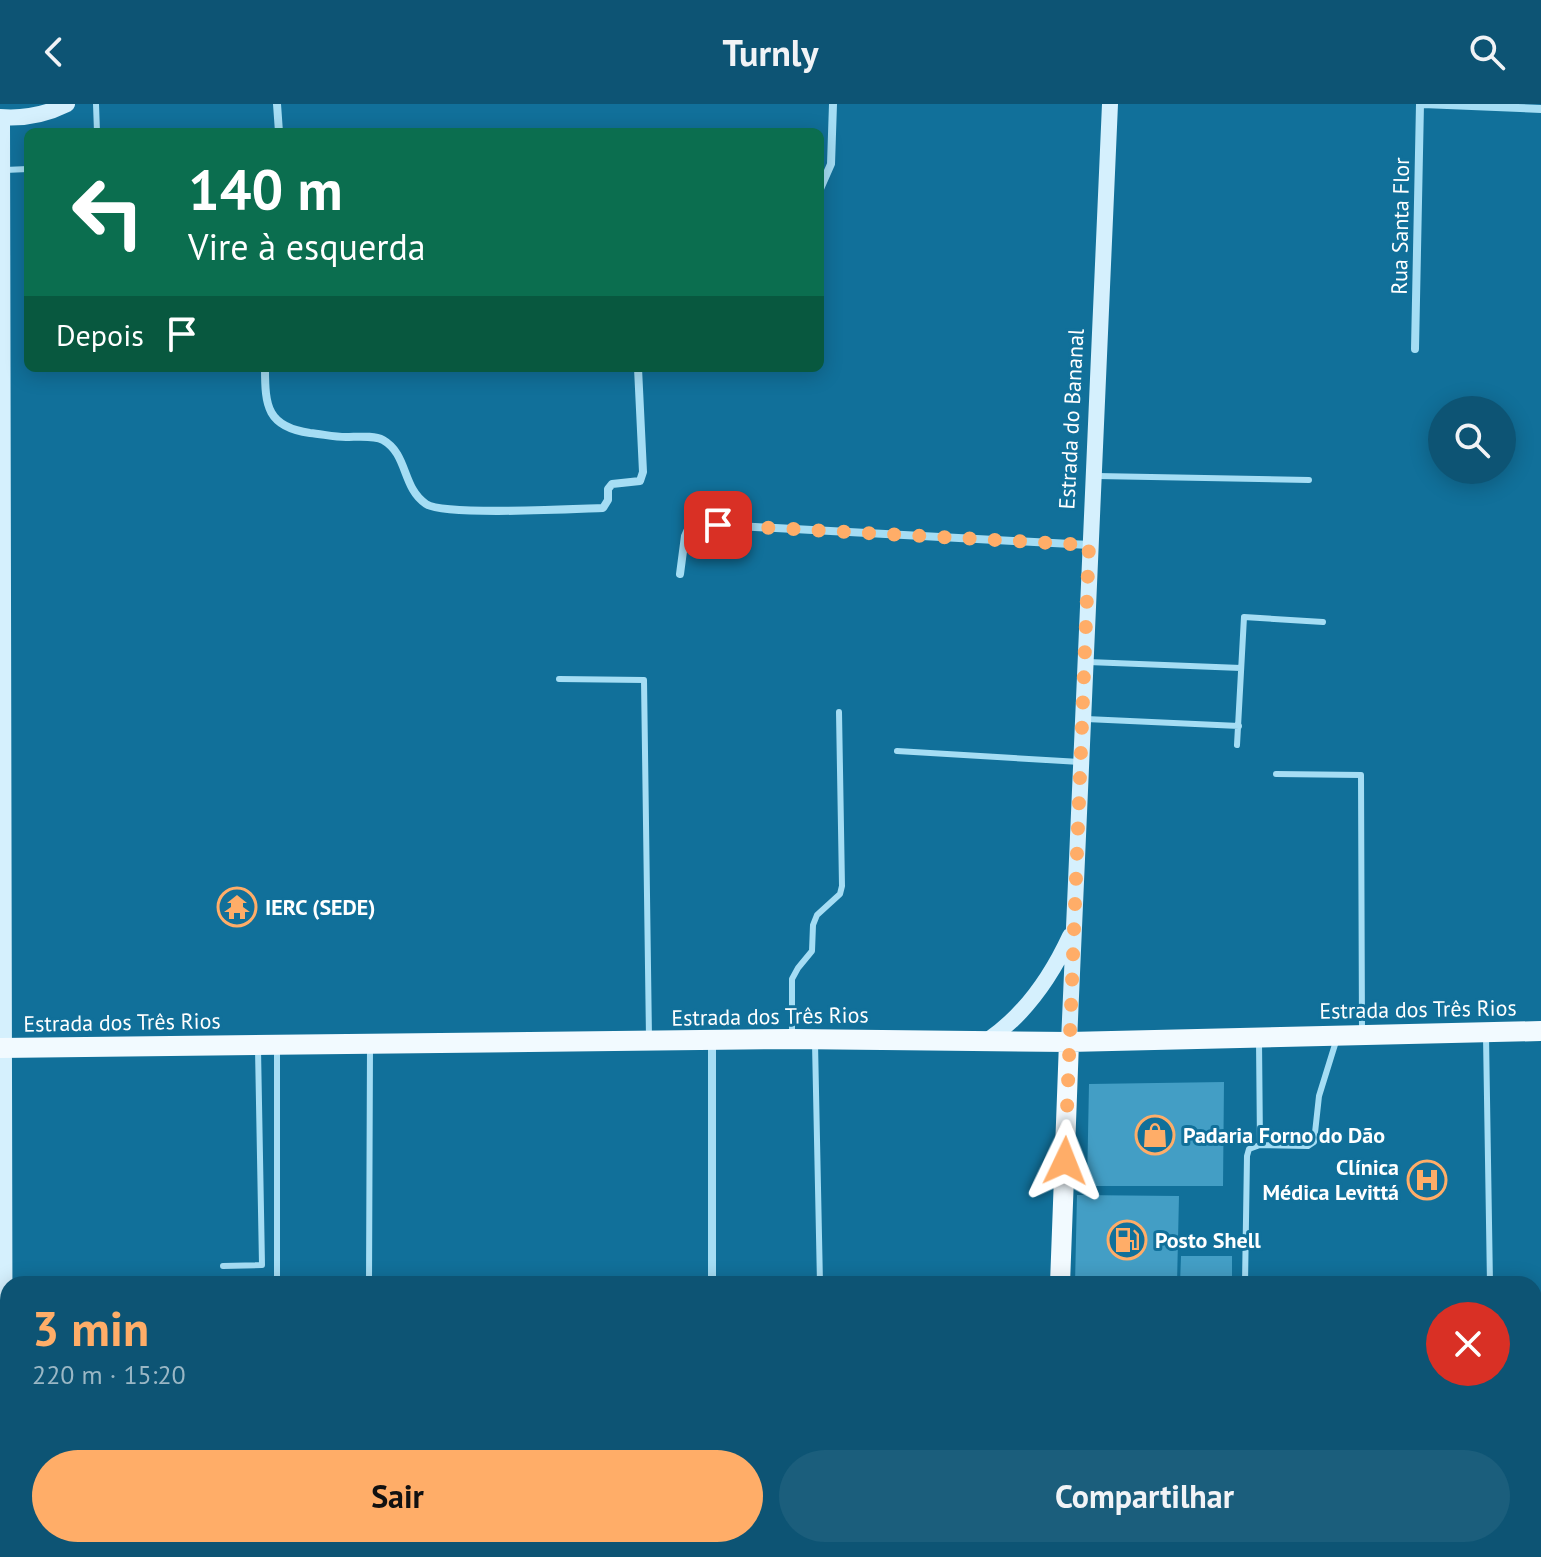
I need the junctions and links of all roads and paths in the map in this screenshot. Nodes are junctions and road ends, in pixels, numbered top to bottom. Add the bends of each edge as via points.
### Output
1 (67, 104) edge
2 (96, 104) edge
3 (277, 104) edge
4 (833, 104) edge
5 (1110, 104) edge
6 (1422, 104) edge
7 (1541, 109) edge
8 (1, 118) edge
9 (97, 128) edge
10 (279, 128) edge
11 (24, 169) edge
12 (2, 170) edge
13 (824, 180) edge
14 (1415, 349) dead end
15 (265, 372) edge
16 (638, 372) edge
17 (1092, 476) junction
18 (1309, 480) dead end
19 (1089, 545) junction
20 (680, 574) dead end
21 (1323, 622) dead end
22 (1084, 661) junction
23 (1241, 668) junction
24 (559, 679) dead end
25 (839, 712) dead end
26 (1082, 719) junction
27 (1239, 726) junction
28 (1237, 745) dead end
29 (897, 751) dead end
30 (1080, 762) junction
31 (1276, 774) dead end
32 (1074, 928) junction
33 (1541, 1031) edge
34 (1486, 1032) junction
35 (1338, 1035) junction
36 (1363, 1035) junction
37 (1259, 1037) junction
38 (792, 1039) junction
39 (815, 1039) junction
40 (712, 1040) junction
41 (988, 1040) junction
42 (649, 1041) junction
43 (1069, 1042) junction
44 (370, 1044) junction
45 (268, 1045) junction
46 (3, 1048) edge
47 (1260, 1145) junction
48 (223, 1266) dead end
49 (4, 1276) edge
50 (277, 1276) edge
51 (369, 1276) edge
52 (712, 1276) edge
53 (820, 1276) edge
54 (1060, 1276) edge
55 (1245, 1276) edge
56 (1490, 1276) edge

1 - 8 street via 28,118
2 - 9 lane
3 - 10 street
4 - 13 street via 831,164
5 - 17 street, Estrada do Bananal
6 - 7 street
6 - 14 street, Rua Santa Flor
8 - 12 street
11 - 12 lane
12 - 46 street
15 - 16 street via 265,395 281,425 342,437 381,438 399,454 410,487 427,505 495,510 603,508 612,484 640,481
17 - 18 lane
17 - 19 street, Estrada do Bananal
19 - 20 street via 700,524 689,527 685,536
19 - 22 street, Estrada do Bananal
21 - 23 lane via 1244,617
22 - 23 lane
22 - 26 street, Estrada do Bananal
23 - 27 lane
24 - 42 lane via 644,680
25 - 38 lane via 842,886 817,915 812,951 792,979
26 - 27 lane
26 - 30 street, Estrada do Bananal
27 - 28 lane
29 - 30 lane
30 - 32 street, Estrada do Bananal
31 - 36 lane via 1361,775
32 - 41 street, Estrada do Bananal via 1034,997
32 - 43 street, Estrada do Bananal
33 - 34 main road, Estrada dos Três Rios
34 - 36 main road, Estrada dos Três Rios
34 - 56 lane
35 - 36 main road, Estrada dos Três Rios
35 - 37 main road, Estrada dos Três Rios
35 - 47 lane via 1319,1096 1314,1142
37 - 43 main road, Estrada dos Três Rios
37 - 47 lane
38 - 39 main road, Estrada dos Três Rios
38 - 40 main road, Estrada dos Três Rios
39 - 41 main road, Estrada dos Três Rios
39 - 53 lane
40 - 42 main road, Estrada dos Três Rios
40 - 52 street
41 - 43 main road, Estrada dos Três Rios
42 - 44 main road, Estrada dos Três Rios
43 - 54 main road, Estrada do Bananal
44 - 45 main road, Estrada dos Três Rios
44 - 51 lane
45 - 46 main road, Estrada dos Três Rios
45 - 48 lane via 262,1265
45 - 50 lane
46 - 49 street
47 - 55 lane via 1249,1149 1247,1156

